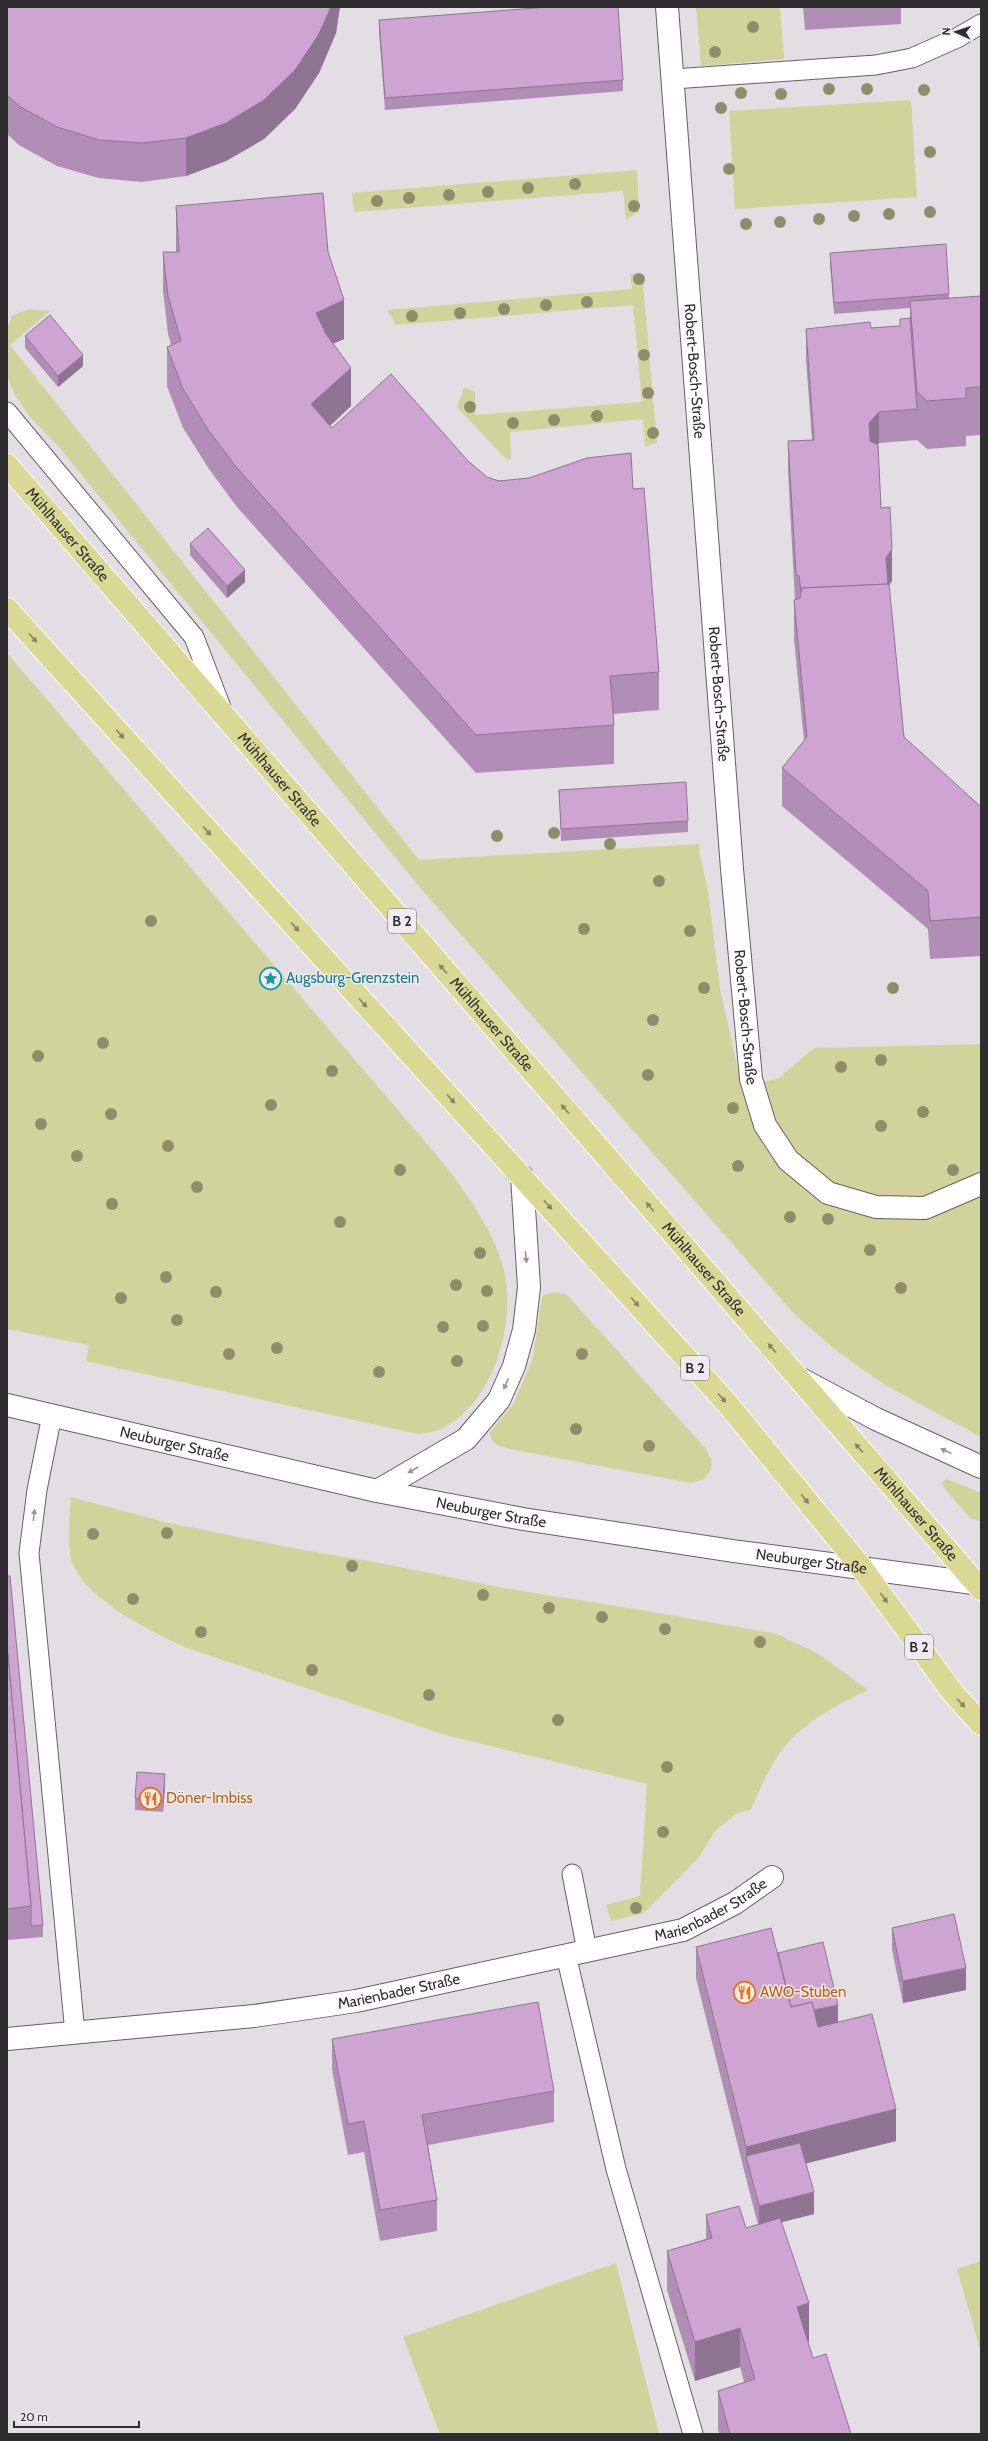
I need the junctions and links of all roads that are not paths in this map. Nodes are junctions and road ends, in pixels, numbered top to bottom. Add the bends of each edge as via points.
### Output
1 (668, 7) edge
2 (981, 24) edge
3 (673, 79) junction
4 (7, 412) edge
5 (7, 465) edge
6 (7, 609) edge
7 (225, 717) junction
8 (522, 1176) junction
9 (981, 1184) edge
10 (797, 1377) junction
11 (7, 1405) edge
12 (52, 1415) junction
13 (981, 1467) edge
14 (377, 1491) junction
15 (861, 1567) junction
16 (980, 1586) edge
17 (981, 1724) edge
18 (572, 1874) dead end
19 (772, 1877) dead end
20 (576, 1953) junction
21 (75, 2033) junction
22 (7, 2039) edge
23 (693, 2434) edge

1 - 3 street, Robert-Bosch-Straße
2 - 3 lane via 912,58 876,65
3 - 9 street, Robert-Bosch-Straße via 733,877 751,1079 765,1125 788,1160 828,1193 876,1207 925,1208
4 - 7 lane via 194,637
5 - 7 main road, Mühlhauser Straße / B 2
6 -> 8 main road, B 2
10 -> 7 main road, Mühlhauser Straße / B 2
8 -> 14 street via 529,1287 524,1330 514,1366 499,1400 466,1439
8 -> 15 main road, B 2 via 725,1401
13 -> 10 street via 876,1419
16 -> 10 main road, Mühlhauser Straße / B 2
11 - 12 street, Neuburger Straße
12 - 14 street, Neuburger Straße
21 -> 12 lane via 29,1553 39,1478
14 - 15 street, Neuburger Straße via 523,1519 733,1551
15 - 16 street, Neuburger Straße
15 -> 17 main road, B 2 via 953,1693
18 - 20 lane
19 - 20 street, Marienbader Straße via 735,1903 683,1930
20 - 21 street, Marienbader Straße via 356,2001 254,2016
20 - 23 lane via 596,2056
21 - 22 street, Marienbader Straße

